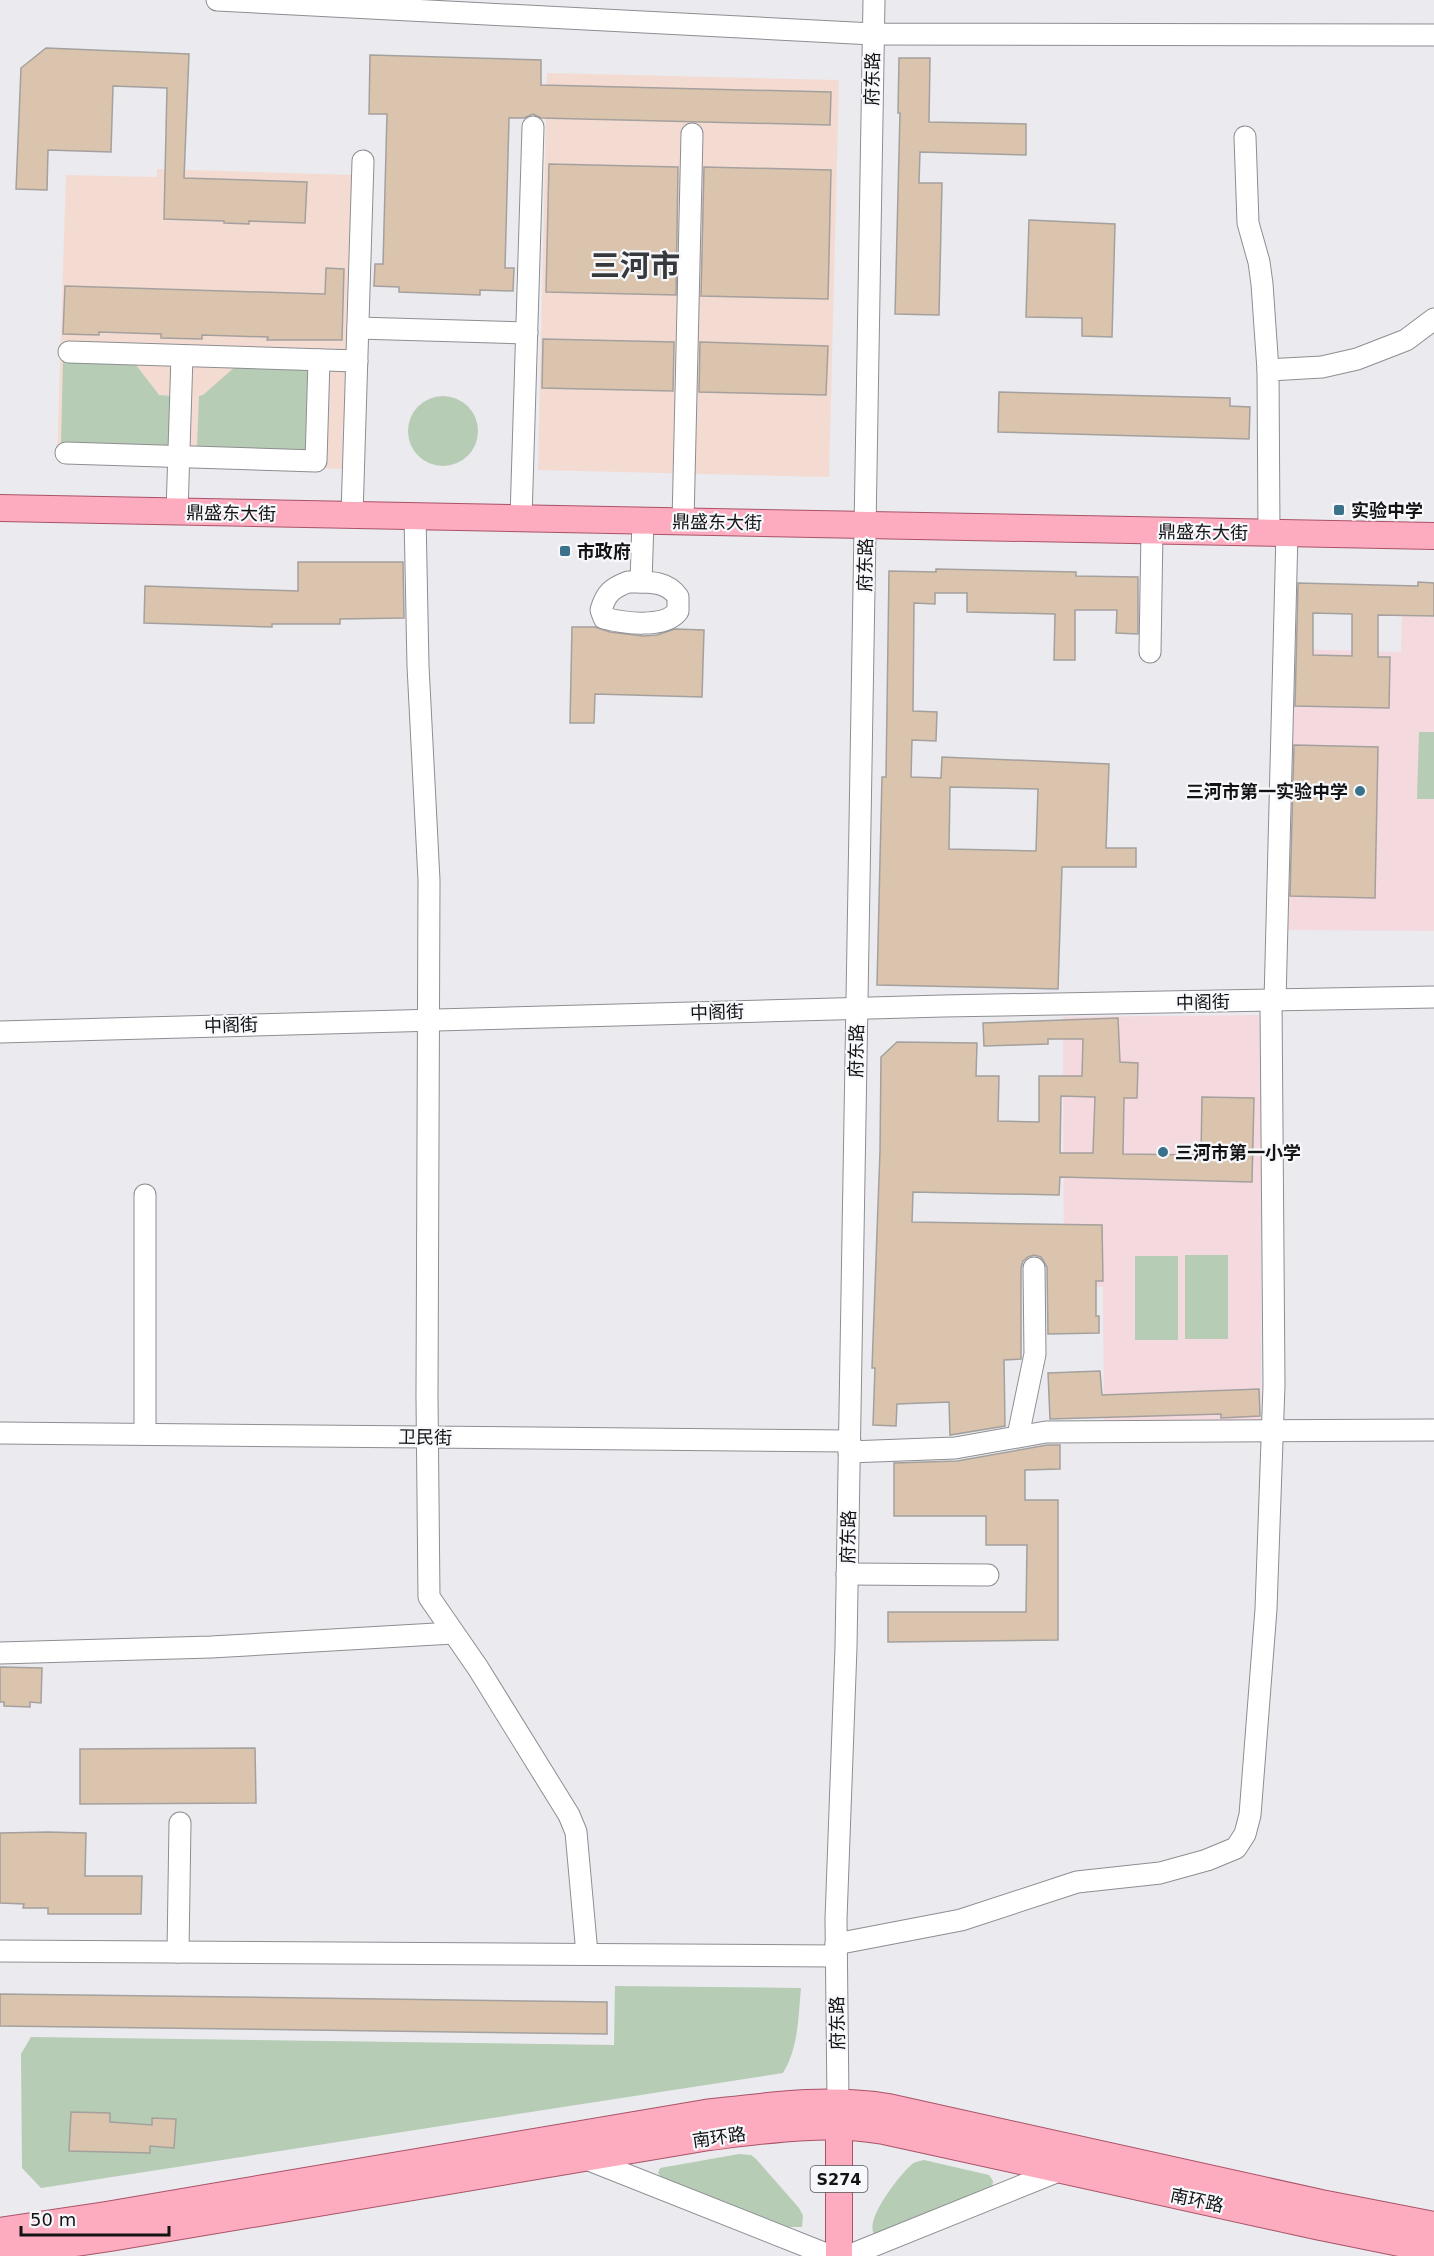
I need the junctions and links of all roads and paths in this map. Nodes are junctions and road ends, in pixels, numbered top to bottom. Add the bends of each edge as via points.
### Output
1 (217, 0) edge
2 (874, 0) edge
3 (873, 34) junction
4 (1434, 35) edge
5 (533, 127) dead end
6 (692, 134) dead end
7 (1245, 137) dead end
8 (363, 161) dead end
9 (1434, 319) edge
10 (358, 328) junction
11 (527, 333) junction
12 (69, 352) dead end
13 (182, 356) junction
14 (319, 360) junction
15 (357, 361) junction
16 (1268, 370) junction
17 (66, 453) dead end
18 (179, 457) junction
19 (0, 508) edge
20 (177, 512) junction
21 (352, 515) junction
22 (415, 516) junction
23 (521, 518) junction
24 (643, 521) junction
25 (683, 522) junction
26 (865, 525) junction
27 (1152, 531) junction
28 (1278, 533) junction
29 (1434, 536) edge
30 (641, 582) dead end
31 (1150, 652) dead end
32 (1434, 997) edge
33 (1273, 1001) junction
34 (857, 1008) junction
35 (428, 1020) junction
36 (0, 1032) edge
37 (146, 1195) dead end
38 (1034, 1268) dead end
39 (1434, 1430) edge
40 (1273, 1431) junction
41 (0, 1432) edge
42 (144, 1434) junction
43 (1018, 1436) junction
44 (427, 1437) junction
45 (849, 1446) junction
46 (847, 1574) junction
47 (988, 1575) dead end
48 (453, 1633) junction
49 (0, 1653) edge
50 (180, 1823) dead end
51 (836, 1950) junction
52 (0, 1951) edge
53 (178, 1952) junction
54 (587, 1954) junction
55 (839, 2114) junction
56 (585, 2158) junction
57 (1061, 2170) junction
58 (1434, 2225) edge
59 (0, 2230) edge
60 (1434, 2250) edge
61 (0, 2254) edge
62 (831, 2256) edge
63 (839, 2256) edge
64 (848, 2256) edge

1 - 3 street
2 - 3 street, 府东路
3 - 4 street
3 - 26 street, 府东路
5 - 11 street
6 - 25 street
7 - 16 street via 1248,223 1262,284
8 - 10 street
9 - 16 street via 1406,340 1357,358 1322,367
10 - 11 street
10 - 15 street
11 - 23 street
12 - 13 street
13 - 14 street
13 - 18 street
14 - 15 street
14 - 18 street via 316,461
15 - 21 street
16 - 28 street
17 - 18 street
18 - 20 street
19 - 20 main road, 鼎盛东大街
20 - 21 main road, 鼎盛东大街
21 - 22 main road, 鼎盛东大街
22 - 23 main road, 鼎盛东大街
22 - 35 street via 429,880
23 - 24 main road, 鼎盛东大街
24 - 25 main road, 鼎盛东大街
24 - 30 street
25 - 26 main road, 鼎盛东大街
26 - 27 main road, 鼎盛东大街
26 - 34 street, 府东路
27 - 28 main road, 鼎盛东大街
27 - 31 street
28 - 29 main road, 鼎盛东大街
28 - 33 street
32 - 33 street, 中阁街
33 - 34 street, 中阁街
33 - 40 street
34 - 35 street, 中阁街
34 - 45 street, 府东路
35 - 36 street, 中阁街
35 - 44 street
37 - 42 street
38 - 43 street via 1035,1354
39 - 40 street, 卫民街
40 - 43 street, 卫民街 via 1046,1432
40 - 51 street via 1266,1609 1250,1815 1236,1848 1160,1873 1077,1882 961,1920
41 - 42 street, 卫民街
42 - 44 street, 卫民街
43 - 45 street, 卫民街 via 955,1448
44 - 45 street, 卫民街
44 - 48 street via 429,1597
45 - 46 street, 府东路
46 - 47 street
46 - 51 street, 府东路
48 - 49 street via 210,1647
48 - 54 street via 569,1815 576,1832
50 - 53 street
51 - 54 street
51 - 55 street, 府东路
52 - 53 street
53 - 54 street
55 - 56 main road, 南环路 via 775,2129
55 - 57 main road, 南环路 via 858,2127
55 - 58 main road, 南环路 via 860,2103 888,2108
55 - 59 main road, 南环路 via 772,2105 705,2114
55 - 63 main road, S274
56 - 61 main road, 南环路
56 - 62 street
57 - 60 main road, 南环路
57 - 64 street

